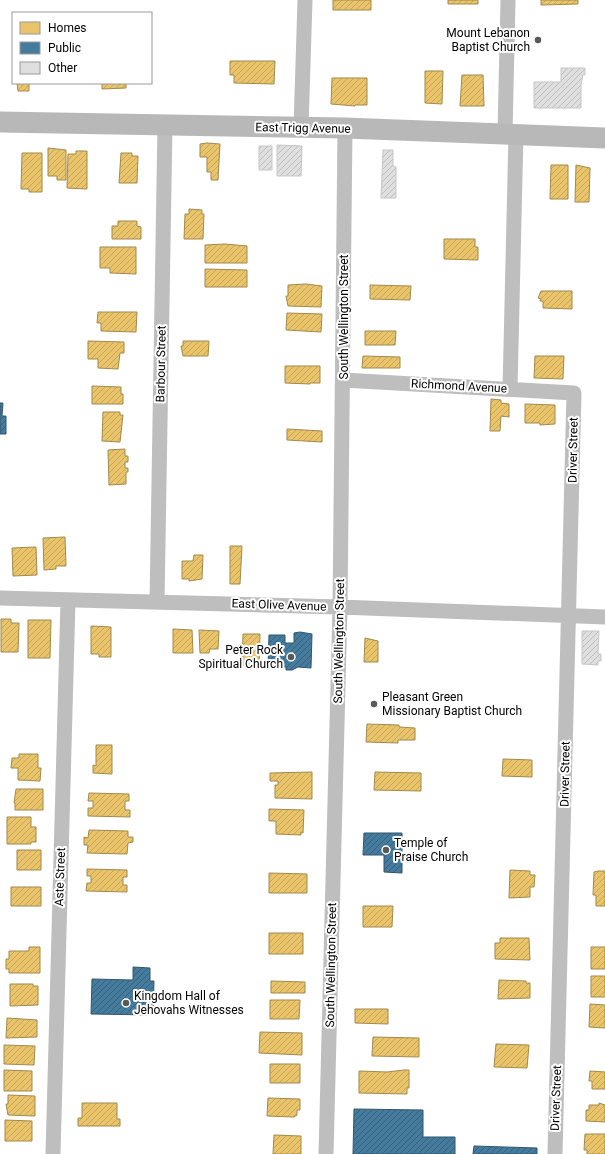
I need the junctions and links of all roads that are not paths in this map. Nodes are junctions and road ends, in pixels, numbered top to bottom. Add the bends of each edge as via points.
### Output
1 (305, 0) edge
2 (508, 0) edge
3 (0, 122) edge
4 (165, 125) junction
5 (301, 128) junction
6 (345, 128) junction
7 (511, 133) junction
8 (605, 138) edge
9 (343, 380) junction
10 (510, 389) junction
11 (574, 393) joint
12 (0, 598) edge
13 (68, 600) junction
14 (157, 602) junction
15 (340, 607) junction
16 (569, 616) junction
17 (605, 617) edge
18 (53, 1154) edge
19 (326, 1154) edge
20 (555, 1154) edge

1 - 5 street
2 - 7 street
3 - 4 street, East Trigg Avenue
4 - 5 street, East Trigg Avenue
4 - 14 street, Barbour Street
5 - 6 street, East Trigg Avenue
6 - 7 street, East Trigg Avenue
6 - 9 street, South Wellington Street
7 - 8 street, East Trigg Avenue
7 - 10 street
9 - 10 street, Richmond Avenue
9 - 15 street, South Wellington Street
10 - 11 street, Richmond Avenue
11 - 16 street, Driver Street
12 - 13 street, East Olive Avenue
13 - 14 street, East Olive Avenue
13 - 18 street, Aste Street
14 - 15 street, East Olive Avenue
15 - 16 street, East Olive Avenue
15 - 19 street, South Wellington Street
16 - 17 street, East Olive Avenue
16 - 20 street, Driver Street

